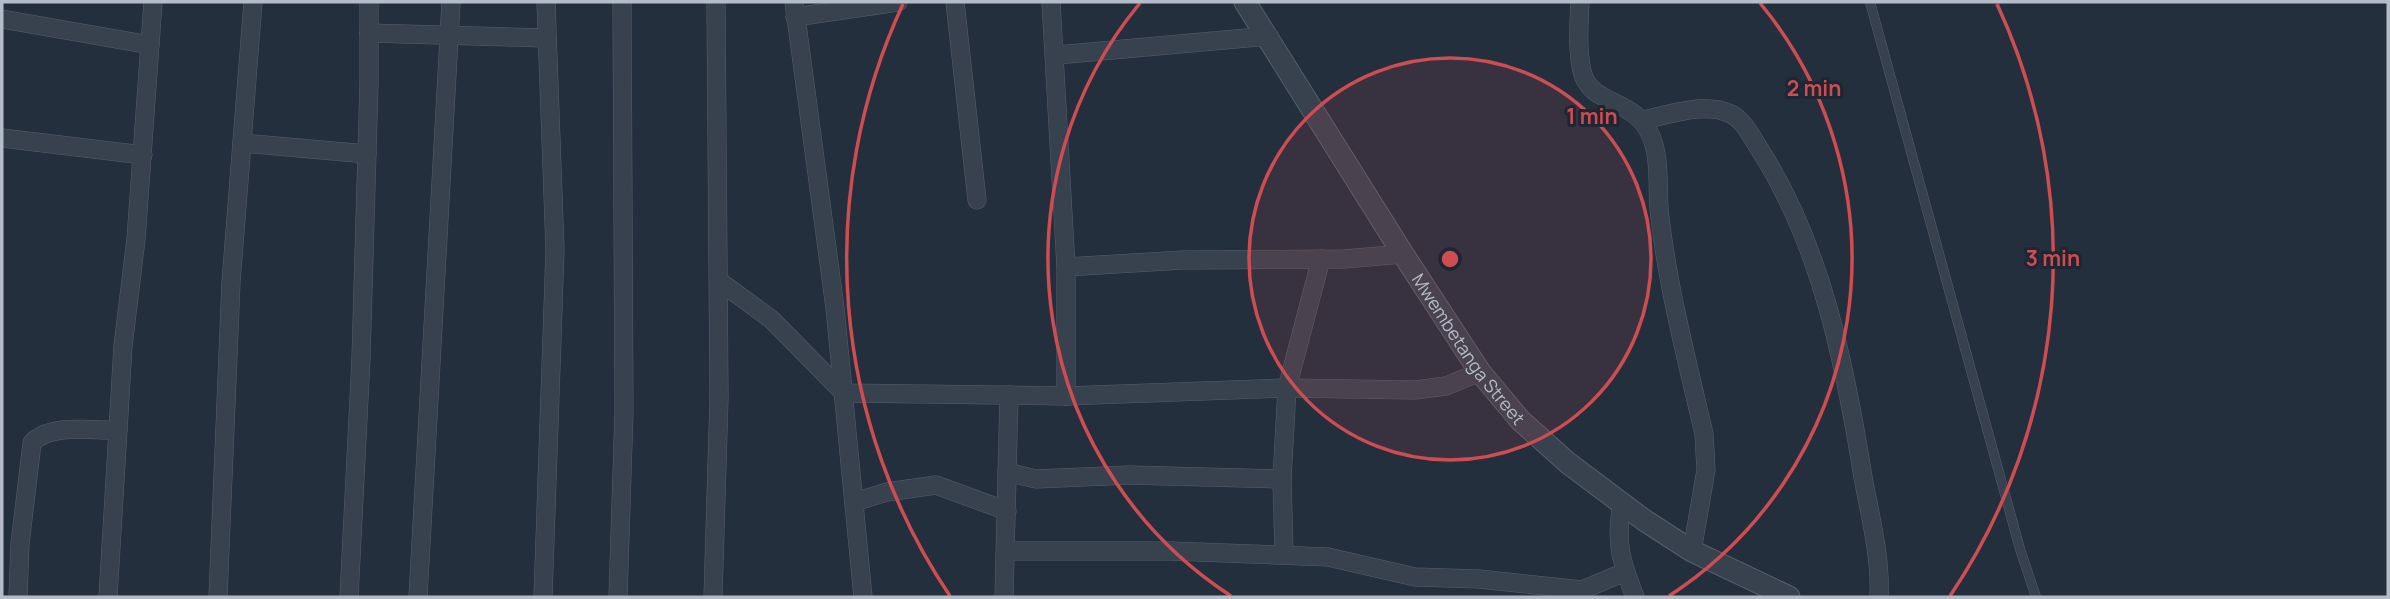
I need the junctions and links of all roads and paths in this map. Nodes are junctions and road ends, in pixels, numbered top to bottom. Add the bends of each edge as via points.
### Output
1 (153, 2) edge
2 (253, 2) edge
3 (369, 2) edge
4 (451, 2) edge
5 (546, 2) edge
6 (622, 2) edge
7 (716, 2) edge
8 (898, 2) edge
9 (955, 2) edge
10 (1051, 2) edge
11 (1245, 2) edge
12 (1580, 2) edge
13 (1870, 2) edge
14 (795, 9) edge
15 (2, 19) edge
16 (369, 33) junction
17 (451, 35) junction
18 (1269, 36) junction
19 (547, 38) junction
20 (150, 45) junction
21 (1057, 55) junction
22 (1643, 120) junction
23 (2, 138) edge
24 (242, 144) junction
25 (368, 153) junction
26 (142, 155) junction
27 (977, 200) dead end
28 (1403, 254) junction
29 (1321, 259) junction
30 (1066, 267) junction
31 (719, 281) junction
32 (1480, 372) junction
33 (1287, 388) junction
34 (844, 393) junction
35 (1009, 395) junction
36 (1066, 396) junction
37 (118, 430) junction
38 (1007, 472) junction
39 (1282, 479) junction
40 (854, 502) junction
41 (1622, 504) junction
42 (1007, 511) junction
43 (1006, 551) junction
44 (1692, 551) junction
45 (1284, 554) junction
46 (1625, 572) junction
47 (18, 597) edge
48 (108, 597) edge
49 (218, 597) edge
50 (349, 597) edge
51 (418, 597) edge
52 (543, 597) edge
53 (618, 597) edge
54 (713, 597) edge
55 (863, 597) edge
56 (1004, 597) edge
57 (1635, 597) edge
58 (1789, 597) edge
59 (1880, 597) edge
60 (2036, 597) edge

1 - 20 street
2 - 24 street
3 - 16 street
4 - 17 street
5 - 19 street
6 - 53 street via 624,412
7 - 31 street
8 - 14 street
9 - 27 street
10 - 21 street
11 - 18 street, Mwembetanga Street
12 - 22 street via 1582,73 1590,88 1632,109
13 - 60 lane
14 - 34 street
15 - 20 street
16 - 17 street
16 - 25 street
17 - 19 street
17 - 51 street
18 - 21 street
18 - 28 street, Mwembetanga Street
19 - 52 street via 555,250
20 - 26 street
21 - 30 street
22 - 44 street via 1657,162 1660,219 1704,434 1706,470
22 - 59 street via 1718,109 1745,126 1773,171 1805,241 1833,323 1857,436
23 - 26 street
24 - 25 street
24 - 49 street via 231,282
25 - 50 street
26 - 37 street
28 - 29 street
28 - 32 street, Mwembetanga Street
29 - 30 street
29 - 33 street
30 - 36 street
31 - 34 street via 771,319
31 - 54 street
32 - 33 street via 1446,386 1415,390
32 - 41 street, Mwembetanga Street via 1520,420
33 - 36 street
33 - 39 street
34 - 35 street
34 - 40 street
35 - 36 street
35 - 38 street
37 - 47 street via 54,432 38,436 32,443
37 - 48 street
38 - 39 street via 1036,479 1129,475
38 - 42 street
39 - 45 street
40 - 42 street via 936,485
40 - 55 street
41 - 44 street, Mwembetanga Street
41 - 46 street via 1616,533
42 - 43 street
43 - 45 street
43 - 56 street
44 - 58 street, Mwembetanga Street
45 - 46 street via 1328,557 1415,577 1582,590
46 - 57 street

